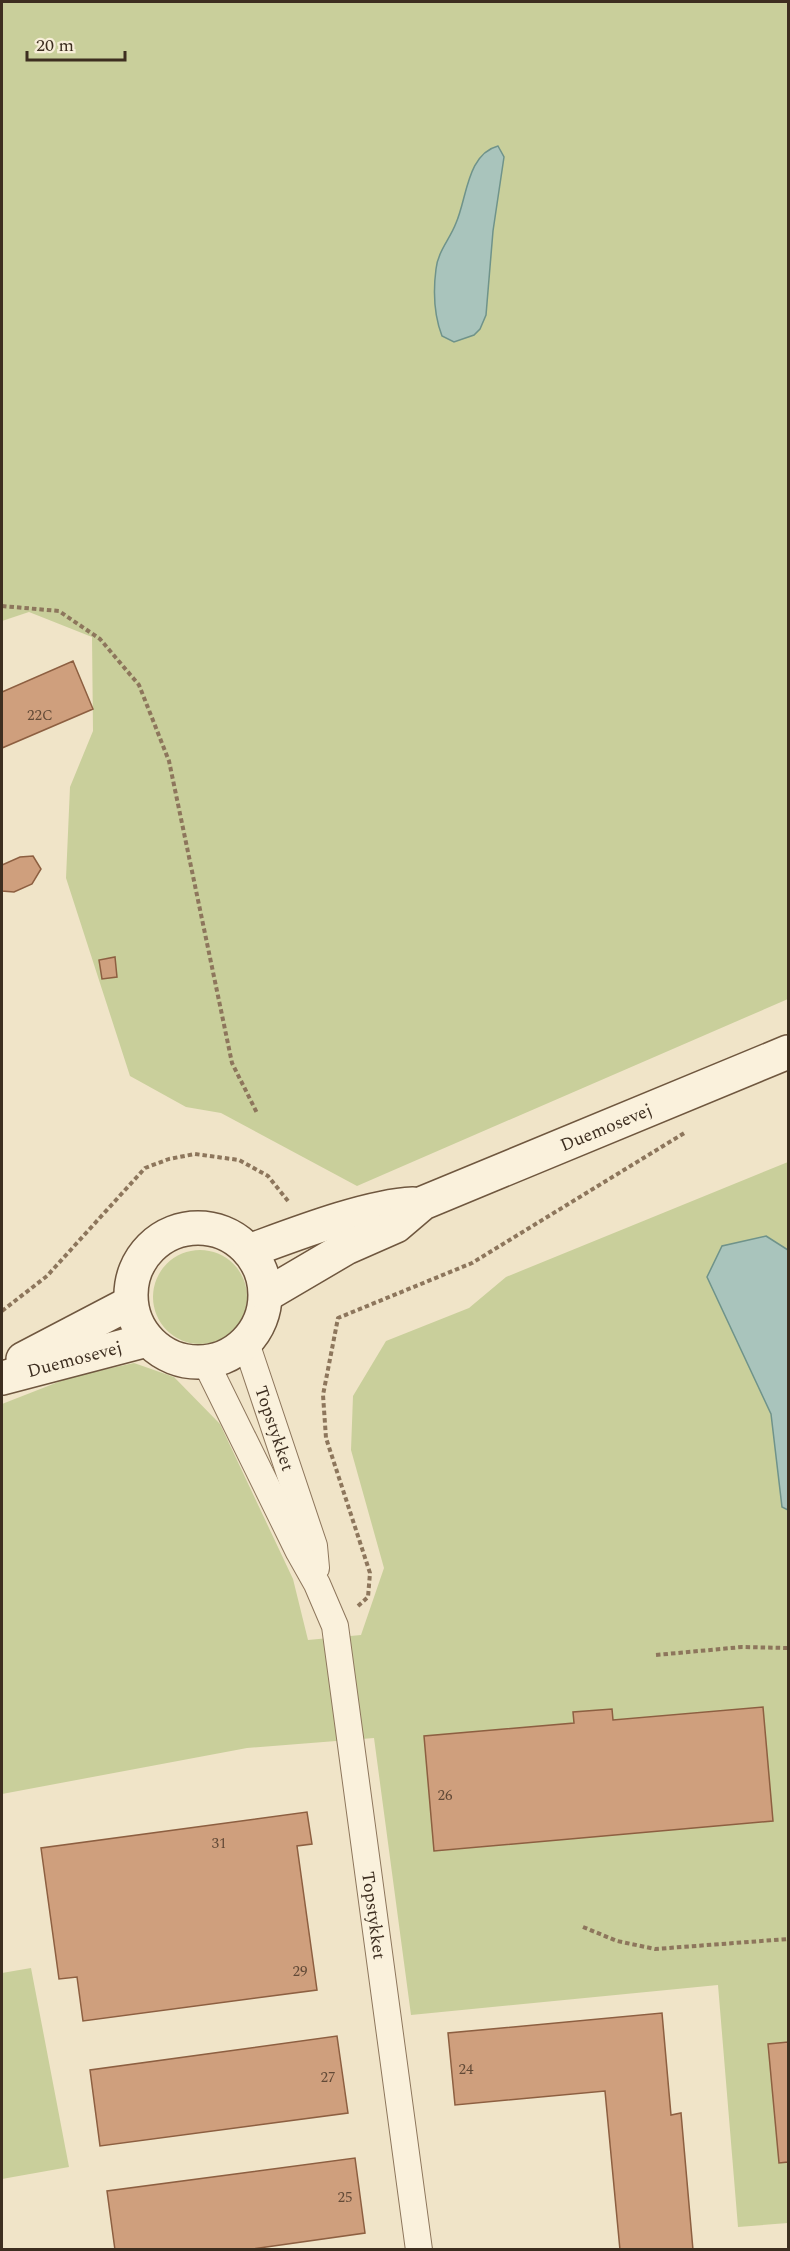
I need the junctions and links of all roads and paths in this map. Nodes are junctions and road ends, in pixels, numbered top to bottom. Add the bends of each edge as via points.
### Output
1 (2, 606) edge
2 (789, 1052) edge
3 (257, 1113) dead end
4 (692, 1129) dead end
5 (423, 1203) junction
6 (292, 1206) dead end
7 (249, 1251) junction
8 (266, 1295) junction
9 (130, 1303) junction
10 (2, 1311) edge
11 (147, 1340) junction
12 (246, 1343) junction
13 (206, 1363) junction
14 (2, 1370) edge
15 (2, 1378) edge
16 (317, 1584) junction
17 (335, 1626) junction
18 (789, 1648) edge
19 (656, 1655) dead end
20 (583, 1928) dead end
21 (789, 1939) edge
22 (419, 2250) edge

1 - 3 path via 59,611 100,639 139,685 169,761 232,1063
2 - 5 street, Duemosevej
4 - 17 path via 472,1263 338,1318 323,1395 326,1438 370,1573 368,1597
5 - 7 street, Duemosevej via 398,1204
5 - 8 street, Duemosevej via 396,1226 346,1248
6 - 10 path via 268,1176 239,1160 195,1154 169,1159 146,1168 47,1276
7 - 8 street via 261,1271
7 - 9 street via 230,1235 207,1228 182,1229 159,1239 142,1256 132,1278
8 - 12 street via 261,1321
9 - 11 street
9 - 14 street, Duemosevej
11 - 13 street via 164,1354 184,1362
11 - 15 street, Duemosevej
12 - 13 street via 228,1356
12 - 16 street, Topstykket via 314,1546
13 - 16 street, Topstykket
16 - 17 street, Topstykket
17 - 22 street, Topstykket
18 - 19 path via 742,1647
20 - 21 path via 655,1949

